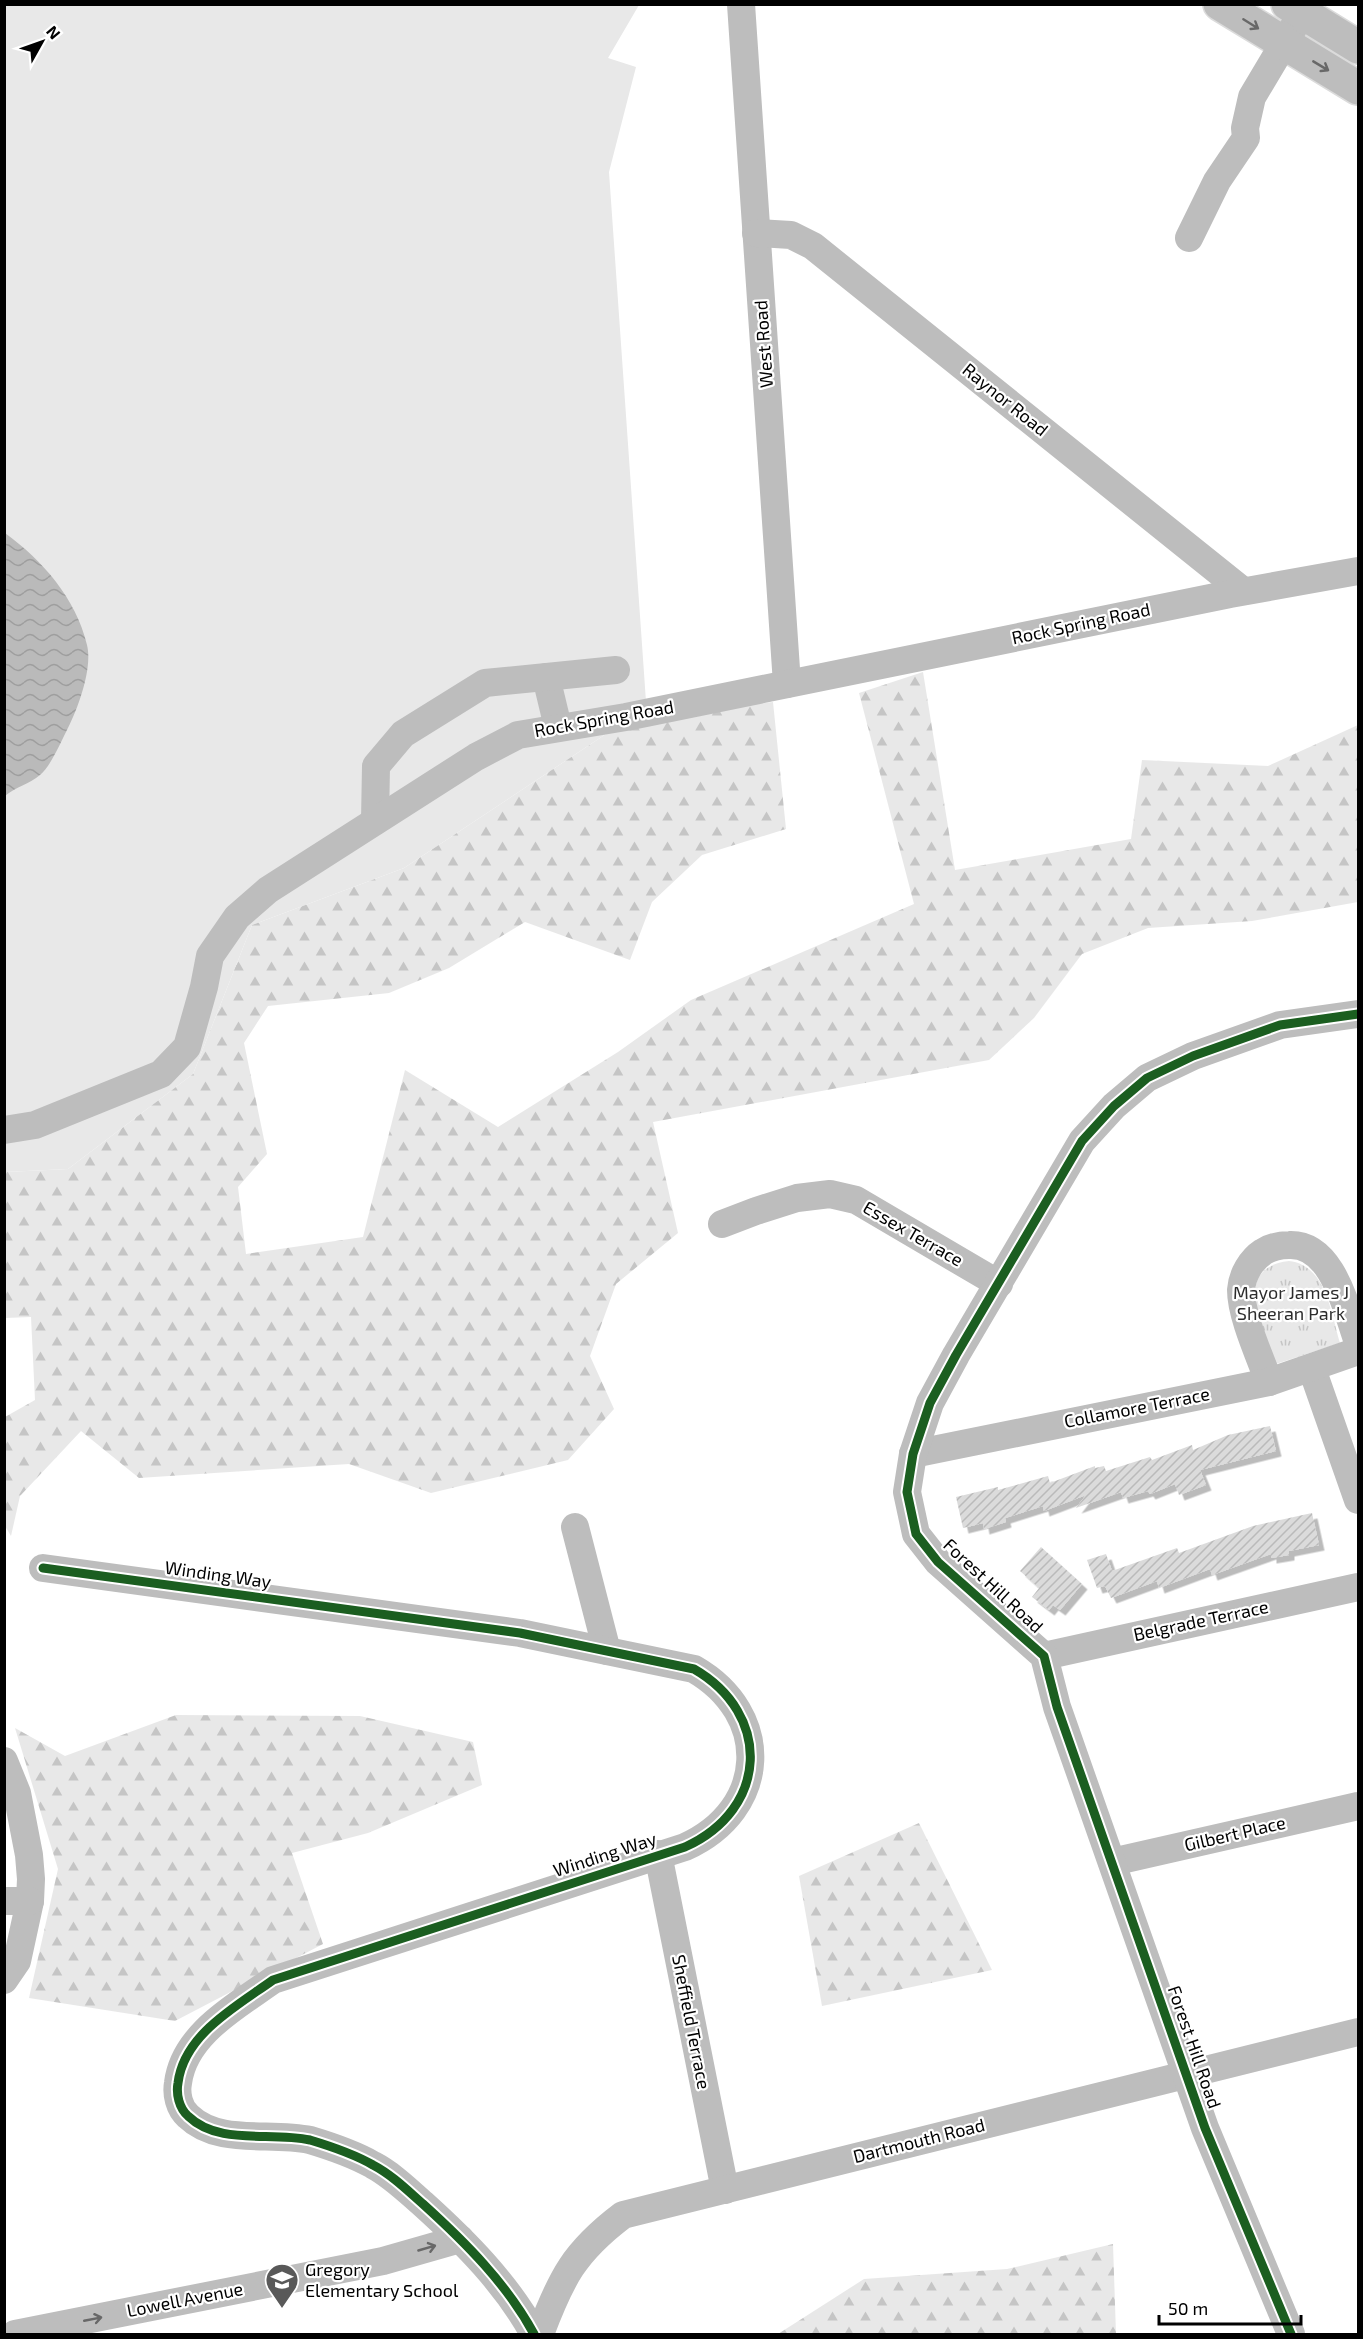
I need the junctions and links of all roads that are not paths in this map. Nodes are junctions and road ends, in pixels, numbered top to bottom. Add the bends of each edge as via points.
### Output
1 (741, 4) edge
2 (1220, 4) edge
3 (1295, 9) edge
4 (1283, 43) junction
5 (1359, 47) edge
6 (1359, 88) edge
7 (756, 233) junction
8 (1189, 238) dead end
9 (1359, 571) edge
10 (1243, 591) junction
11 (616, 670) dead end
12 (546, 677) junction
13 (787, 684) junction
14 (558, 727) junction
15 (375, 821) junction
16 (1359, 1014) edge
17 (4, 1130) edge
18 (722, 1224) dead end
19 (999, 1284) junction
20 (1359, 1342) edge
21 (1359, 1351) edge
22 (1312, 1369) junction
23 (1269, 1382) junction
24 (913, 1454) junction
25 (1359, 1500) edge
26 (575, 1527) dead end
27 (43, 1568) dead end
28 (1359, 1587) edge
29 (607, 1650) junction
30 (1044, 1656) junction
31 (4, 1761) edge
32 (1359, 1806) edge
33 (658, 1854) junction
34 (1112, 1862) junction
35 (17, 1901) edge
36 (4, 1980) edge
37 (1359, 2032) edge
38 (1186, 2074) junction
39 (725, 2190) junction
40 (460, 2239) junction
41 (15, 2334) edge
42 (534, 2334) edge
43 (540, 2334) edge
44 (1291, 2334) edge

1 - 7 street, West Road
2 -> 4 main road
3 - 4 street
3 - 5 main road
4 -> 6 main road
4 - 8 street via 1252,98 1246,138 1218,181
7 - 10 street, Raynor Road via 790,235 813,246
7 - 13 street, West Road
9 - 10 street, Rock Spring Road
10 - 13 street, Rock Spring Road
11 - 12 street
12 - 14 street
12 - 15 street via 485,683 403,734 376,766
13 - 14 street, Rock Spring Road
14 - 15 street, Rock Spring Road via 518,735
15 - 17 street, Rock Spring Road via 268,890 237,917 210,956 187,1047 160,1074 35,1125
16 - 19 street, Forest Hill Road via 1280,1025 1192,1056 1147,1078 1082,1140
18 - 19 street, Essex Terrace via 797,1198 830,1194 856,1200
19 - 24 street, Forest Hill Road via 930,1402
20 - 23 street via 1330,1267 1320,1256 1293,1244 1264,1251 1253,1260 1241,1287 1242,1302
21 - 22 street, Collamore Terrace
22 - 23 street, Collamore Terrace
22 - 25 street
23 - 24 street, Collamore Terrace
24 - 30 street, Forest Hill Road via 907,1492 916,1534 938,1562
26 - 29 street
27 - 29 street, Winding Way via 520,1633
28 - 30 street, Belgrade Terrace
29 - 33 street, Winding Way via 694,1668 726,1692 746,1727 749,1767 736,1805 717,1828 701,1839
30 - 34 street, Forest Hill Road via 1057,1707
31 - 35 street via 17,1793 29,1855 31,1880
32 - 34 street, Gilbert Place
33 - 39 street, Sheffield Terrace
33 - 40 street, Winding Way via 273,1980 216,2022 188,2050 176,2094 187,2115 216,2133 309,2140 373,2165 396,2180
34 - 38 street, Forest Hill Road
35 - 36 street via 17,1961
37 - 38 street, Dartmouth Road
38 - 39 street, Dartmouth Road
38 - 44 street, Forest Hill Road
39 - 43 street, Dartmouth Road via 623,2215 599,2233 579,2254 556,2292
41 -> 40 street, Lowell Avenue via 383,2261
40 - 42 street, Winding Way via 489,2269

